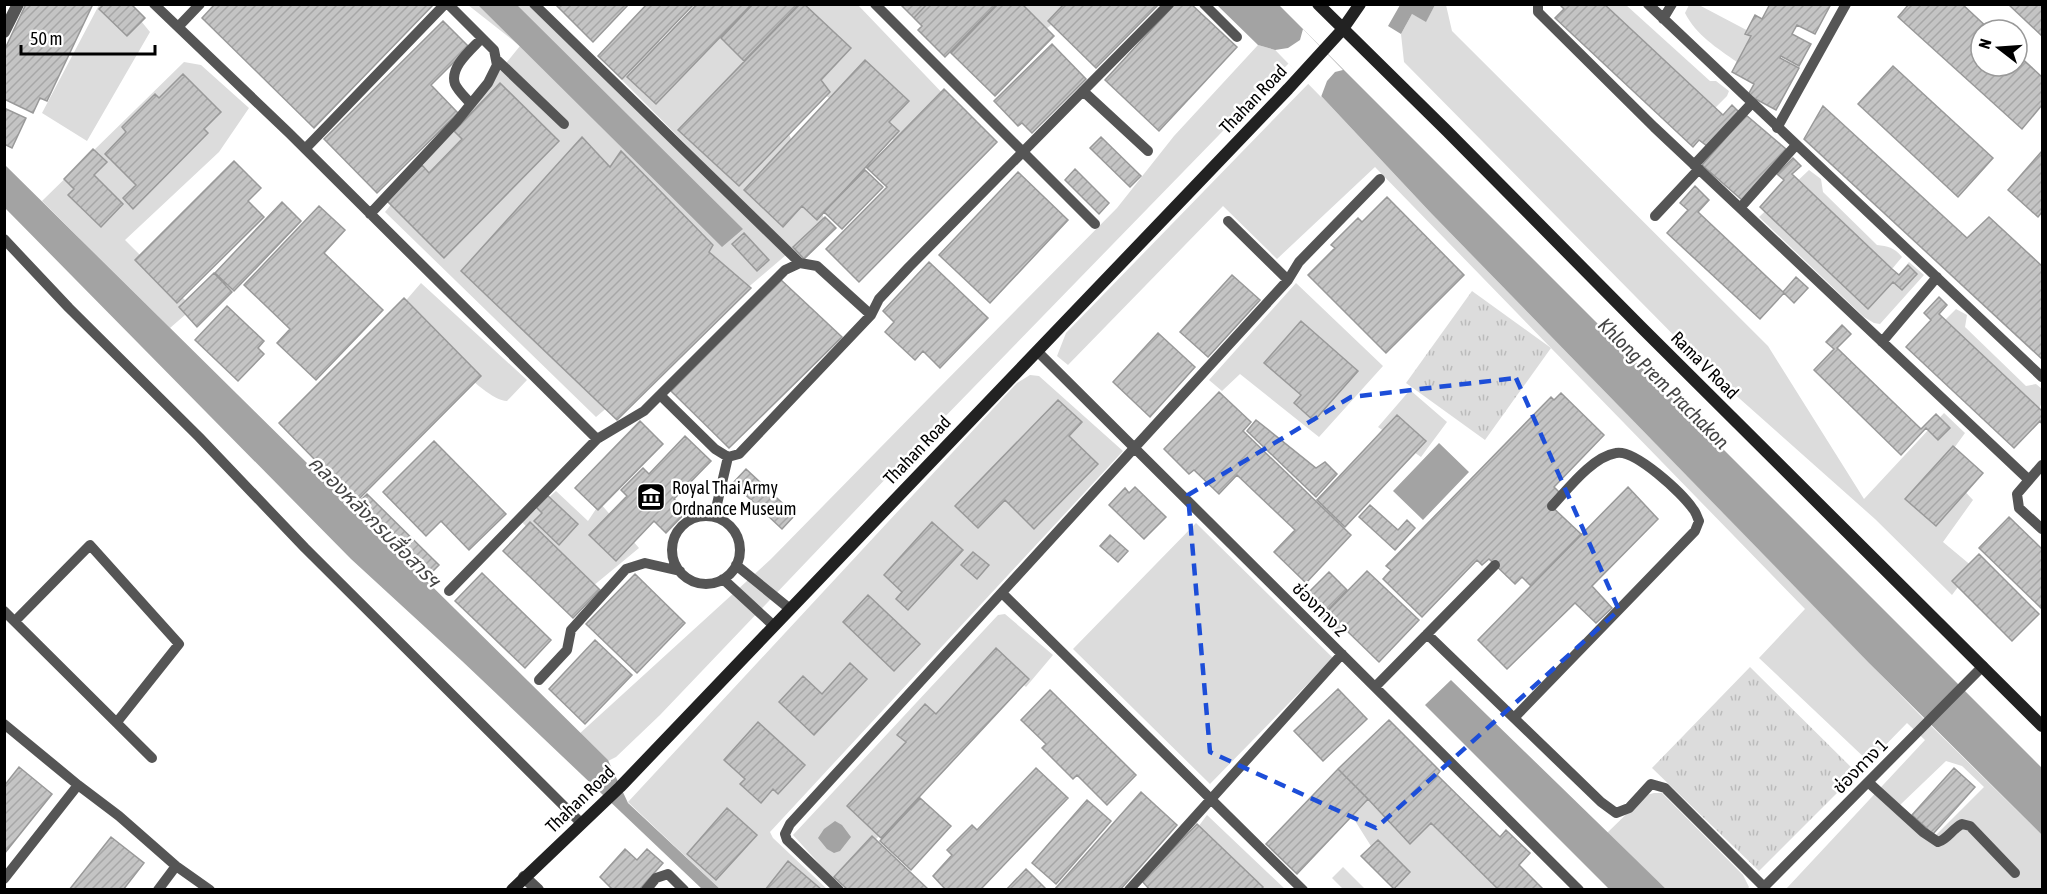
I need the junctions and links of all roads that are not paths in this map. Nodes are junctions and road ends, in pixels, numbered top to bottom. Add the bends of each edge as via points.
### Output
1 (18, 4) edge
2 (154, 4) edge
3 (200, 4) edge
4 (446, 4) edge
5 (534, 4) edge
6 (875, 4) edge
7 (1169, 4) edge
8 (1204, 4) edge
9 (1318, 4) edge
10 (1360, 4) edge
11 (1538, 4) edge
12 (1648, 4) edge
13 (1672, 4) edge
14 (1846, 4) edge
15 (1664, 19) junction
16 (178, 27) junction
17 (1342, 30) junction
18 (4, 32) edge
19 (1237, 37) dead end
20 (482, 38) junction
21 (496, 59) junction
22 (1083, 91) junction
23 (1752, 103) junction
24 (471, 104) junction
25 (564, 124) dead end
26 (1777, 128) junction
27 (1796, 145) junction
28 (305, 148) junction
29 (1148, 151) dead end
30 (1023, 152) junction
31 (1697, 167) junction
32 (1380, 179) dead end
33 (1740, 208) junction
34 (370, 214) junction
35 (1655, 216) dead end
36 (1228, 222) dead end
37 (1095, 224) dead end
38 (4, 239) edge
39 (800, 263) junction
40 (1937, 278) junction
41 (1288, 280) junction
42 (871, 315) junction
43 (1882, 342) junction
44 (1037, 351) junction
45 (2043, 377) edge
46 (660, 395) junction
47 (597, 439) junction
48 (1136, 448) junction
49 (728, 457) junction
50 (2043, 465) edge
51 (2029, 480) junction
52 (1552, 506) dead end
53 (714, 517) junction
54 (2043, 529) edge
55 (736, 565) junction
56 (1495, 565) dead end
57 (680, 571) junction
58 (723, 579) junction
59 (449, 591) dead end
60 (1002, 593) junction
61 (790, 609) junction
62 (4, 612) edge
63 (15, 621) junction
64 (774, 626) junction
65 (1427, 634) junction
66 (1342, 654) junction
67 (1983, 666) junction
68 (539, 680) dead end
69 (1375, 687) junction
70 (1514, 718) junction
71 (117, 722) junction
72 (4, 724) edge
73 (2043, 726) edge
74 (152, 758) dead end
75 (1868, 782) junction
76 (78, 785) junction
77 (1211, 799) junction
78 (581, 823) junction
79 (176, 866) junction
80 (2016, 873) dead end
81 (524, 877) junction
82 (4, 879) edge
83 (1762, 888) edge
84 (158, 890) edge
85 (210, 890) edge
86 (512, 890) edge
87 (538, 890) edge
88 (646, 890) edge
89 (684, 890) edge
90 (839, 890) edge
91 (1129, 890) edge
92 (1303, 890) edge
93 (1579, 890) edge

1 - 18 street
2 - 16 lane
3 - 16 lane
4 - 20 lane
4 - 28 lane
5 - 39 lane
6 - 30 lane
7 - 22 lane
8 - 19 lane
9 - 17 main road, Rama V Road
10 - 17 main road, Thahan Road
11 - 31 lane via 1538,12
12 - 15 lane
13 - 15 lane
14 - 26 lane
15 - 23 lane
16 - 28 lane
17 - 44 main road, Thahan Road
17 - 67 main road, Rama V Road
20 - 21 lane via 494,50
20 - 24 lane via 455,74 455,84
21 - 24 lane via 488,83
21 - 25 lane
22 - 29 lane
22 - 30 lane
23 - 26 lane
23 - 31 lane
24 - 34 lane
26 - 27 lane
27 - 33 lane
27 - 40 lane
28 - 34 lane
30 - 37 lane
30 - 42 lane via 879,299
31 - 33 lane
31 - 35 lane
32 - 41 lane via 1299,262
33 - 43 lane
34 - 47 lane
36 - 41 lane
38 - 78 lane via 305,548
39 - 42 lane via 817,266
39 - 46 lane via 785,270
40 - 43 lane
40 - 45 lane
41 - 48 lane
42 - 49 lane via 739,454
43 - 51 lane
44 - 48 lane, ช่องทาง 2
44 - 61 main road, Thahan Road
46 - 47 lane via 644,411
46 - 49 lane
47 - 59 lane
48 - 60 lane
48 - 66 lane, ช่องทาง 2
49 - 53 lane
50 - 51 lane
51 - 54 lane via 2017,494 2019,508
52 - 70 lane via 1597,461 1617,452 1656,471 1693,509 1699,521 1695,531
53 - 55 lane via 736,533 740,549
53 - 57 lane via 698,517 680,528 672,550
55 - 58 lane
55 - 61 lane
56 - 65 lane
57 - 58 lane via 698,583
57 - 68 lane via 645,563 626,569 571,630 567,650
58 - 64 lane
60 - 77 lane
60 - 90 lane via 790,824 785,834 787,840
61 - 64 main road, Thahan Road
62 - 63 lane
63 - 71 lane
63 - 71 lane via 90,545 179,644
64 - 78 main road, Thahan Road
65 - 69 lane
65 - 70 lane
66 - 69 lane, ช่องทาง 2
66 - 77 lane
67 - 73 main road, Rama V Road
67 - 75 lane, ช่องทาง 1
69 - 93 lane, ช่องทาง 2
70 - 83 lane via 1616,813 1629,808 1651,784 1665,788
71 - 74 lane
72 - 76 lane
75 - 80 lane via 1938,842 1955,827 1970,826
75 - 83 lane, ช่องทาง 1
76 - 79 lane
76 - 82 lane
77 - 91 lane
77 - 92 lane
78 - 81 main road, Thahan Road
79 - 84 lane
79 - 85 lane
81 - 86 main road, Thahan Road
81 - 87 street
88 - 89 lane via 656,878 668,874

